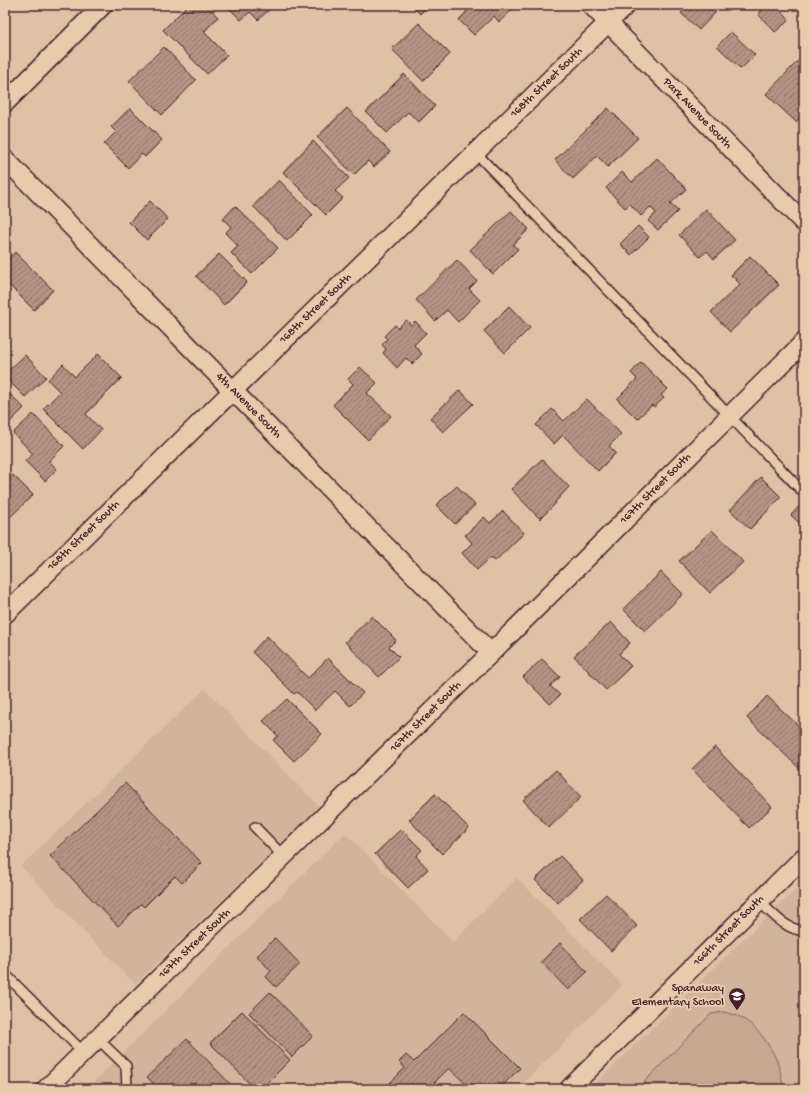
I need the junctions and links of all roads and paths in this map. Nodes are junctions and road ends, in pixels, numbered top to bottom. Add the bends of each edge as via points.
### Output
1 (103, 5) edge
2 (591, 5) edge
3 (626, 5) edge
4 (608, 23) junction
5 (5, 103) edge
6 (476, 152) junction
7 (5, 159) edge
8 (804, 223) edge
9 (804, 342) edge
10 (233, 390) junction
11 (729, 417) junction
12 (804, 493) edge
13 (5, 614) edge
14 (491, 653) junction
15 (255, 827) dead end
16 (284, 857) junction
17 (804, 858) edge
18 (760, 902) junction
19 (804, 931) edge
20 (5, 974) edge
21 (98, 1039) junction
22 (84, 1053) junction
23 (46, 1089) edge
24 (127, 1089) edge
25 (569, 1089) edge

1 - 5 street
2 - 4 street, Park Avenue South
3 - 4 street, 168th Street South
4 - 6 street, 168th Street South
4 - 8 street, Park Avenue South
6 - 10 street, 168th Street South
6 - 11 lane
7 - 10 street, 4th Avenue South
9 - 11 street, 167th Street South
10 - 13 street, 168th Street South
10 - 14 street, 4th Avenue South
11 - 12 lane
11 - 14 street, 167th Street South
14 - 16 street, 167th Street South
15 - 16 lane
16 - 21 street, 167th Street South
17 - 18 street, 166th Street South
18 - 19 lane via 783,923 793,929
18 - 25 street, 166th Street South
20 - 22 lane
21 - 22 street, 167th Street South
21 - 24 lane via 126,1066
22 - 23 street, 167th Street South

